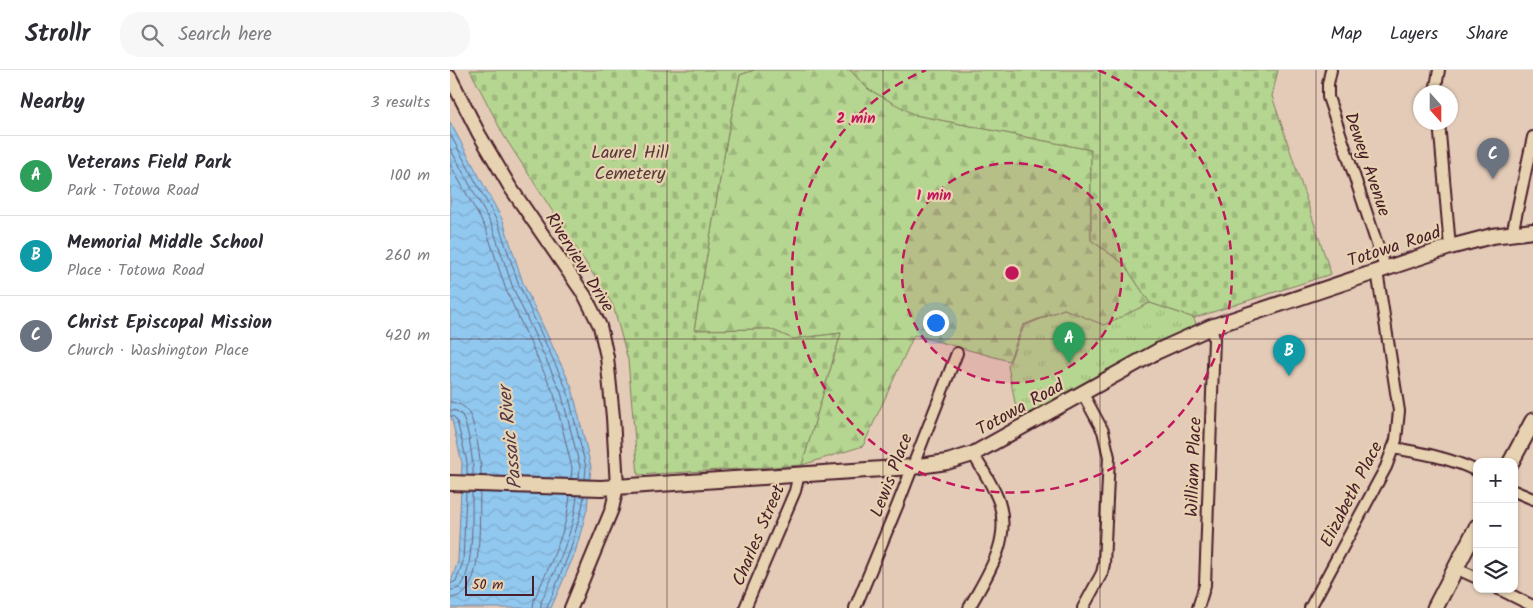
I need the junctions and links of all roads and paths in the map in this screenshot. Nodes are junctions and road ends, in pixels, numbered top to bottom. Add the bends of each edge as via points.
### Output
1 (1331, 70) edge
2 (1439, 70) edge
3 (450, 77) edge
4 (1437, 85) edge
5 (1440, 130) edge
6 (1533, 137) edge
7 (1533, 231) edge
8 (1512, 234) junction
9 (1450, 247) junction
10 (1381, 270) junction
11 (1211, 327) junction
12 (957, 352) dead end
13 (1083, 394) junction
14 (1533, 421) edge
15 (1393, 448) junction
16 (973, 454) junction
17 (1513, 458) edge
18 (912, 467) junction
19 (1473, 469) edge
20 (799, 474) junction
21 (453, 483) edge
22 (617, 487) junction
23 (1518, 492) edge
24 (1533, 499) edge
25 (1473, 534) edge
26 (1455, 568) junction
27 (1473, 576) edge
28 (1507, 593) edge
29 (1533, 606) edge
30 (571, 608) edge
31 (745, 608) edge
32 (855, 608) edge
33 (969, 608) edge
34 (1083, 608) edge
35 (1198, 608) edge
36 (1310, 608) edge
37 (1435, 608) edge

1 - 10 street, Dewey Avenue via 1328,97
2 - 4 street
3 - 22 street, Riverview Drive via 499,168 585,296 596,318 610,376
5 - 9 street
6 - 8 street
7 - 8 main road, Totowa Road
8 - 9 main road, Totowa Road
9 - 10 main road, Totowa Road
10 - 11 main road, Totowa Road
10 - 15 street, Elizabeth Place via 1399,411
11 - 13 main road, Totowa Road via 1158,351
11 - 35 street, William Place via 1214,339 1205,585
12 - 18 street, Lewis Place
13 - 16 main road, Totowa Road
13 - 34 street via 1103,432 1109,456 1104,564
14 - 17 main road
15 - 19 street via 1442,457
15 - 36 street, Elizabeth Place via 1386,467
16 - 18 main road, Totowa Road
16 - 33 street via 999,504 1002,532 999,552
18 - 20 main road, Totowa Road
18 - 32 street, Lewis Place
20 - 22 main road, Totowa Road
20 - 31 street, Charles Street via 795,491
21 - 22 main road, Totowa Road
22 - 30 street via 612,508
23 - 24 street
25 - 26 main road
26 - 27 street
26 - 37 main road
28 - 29 street

